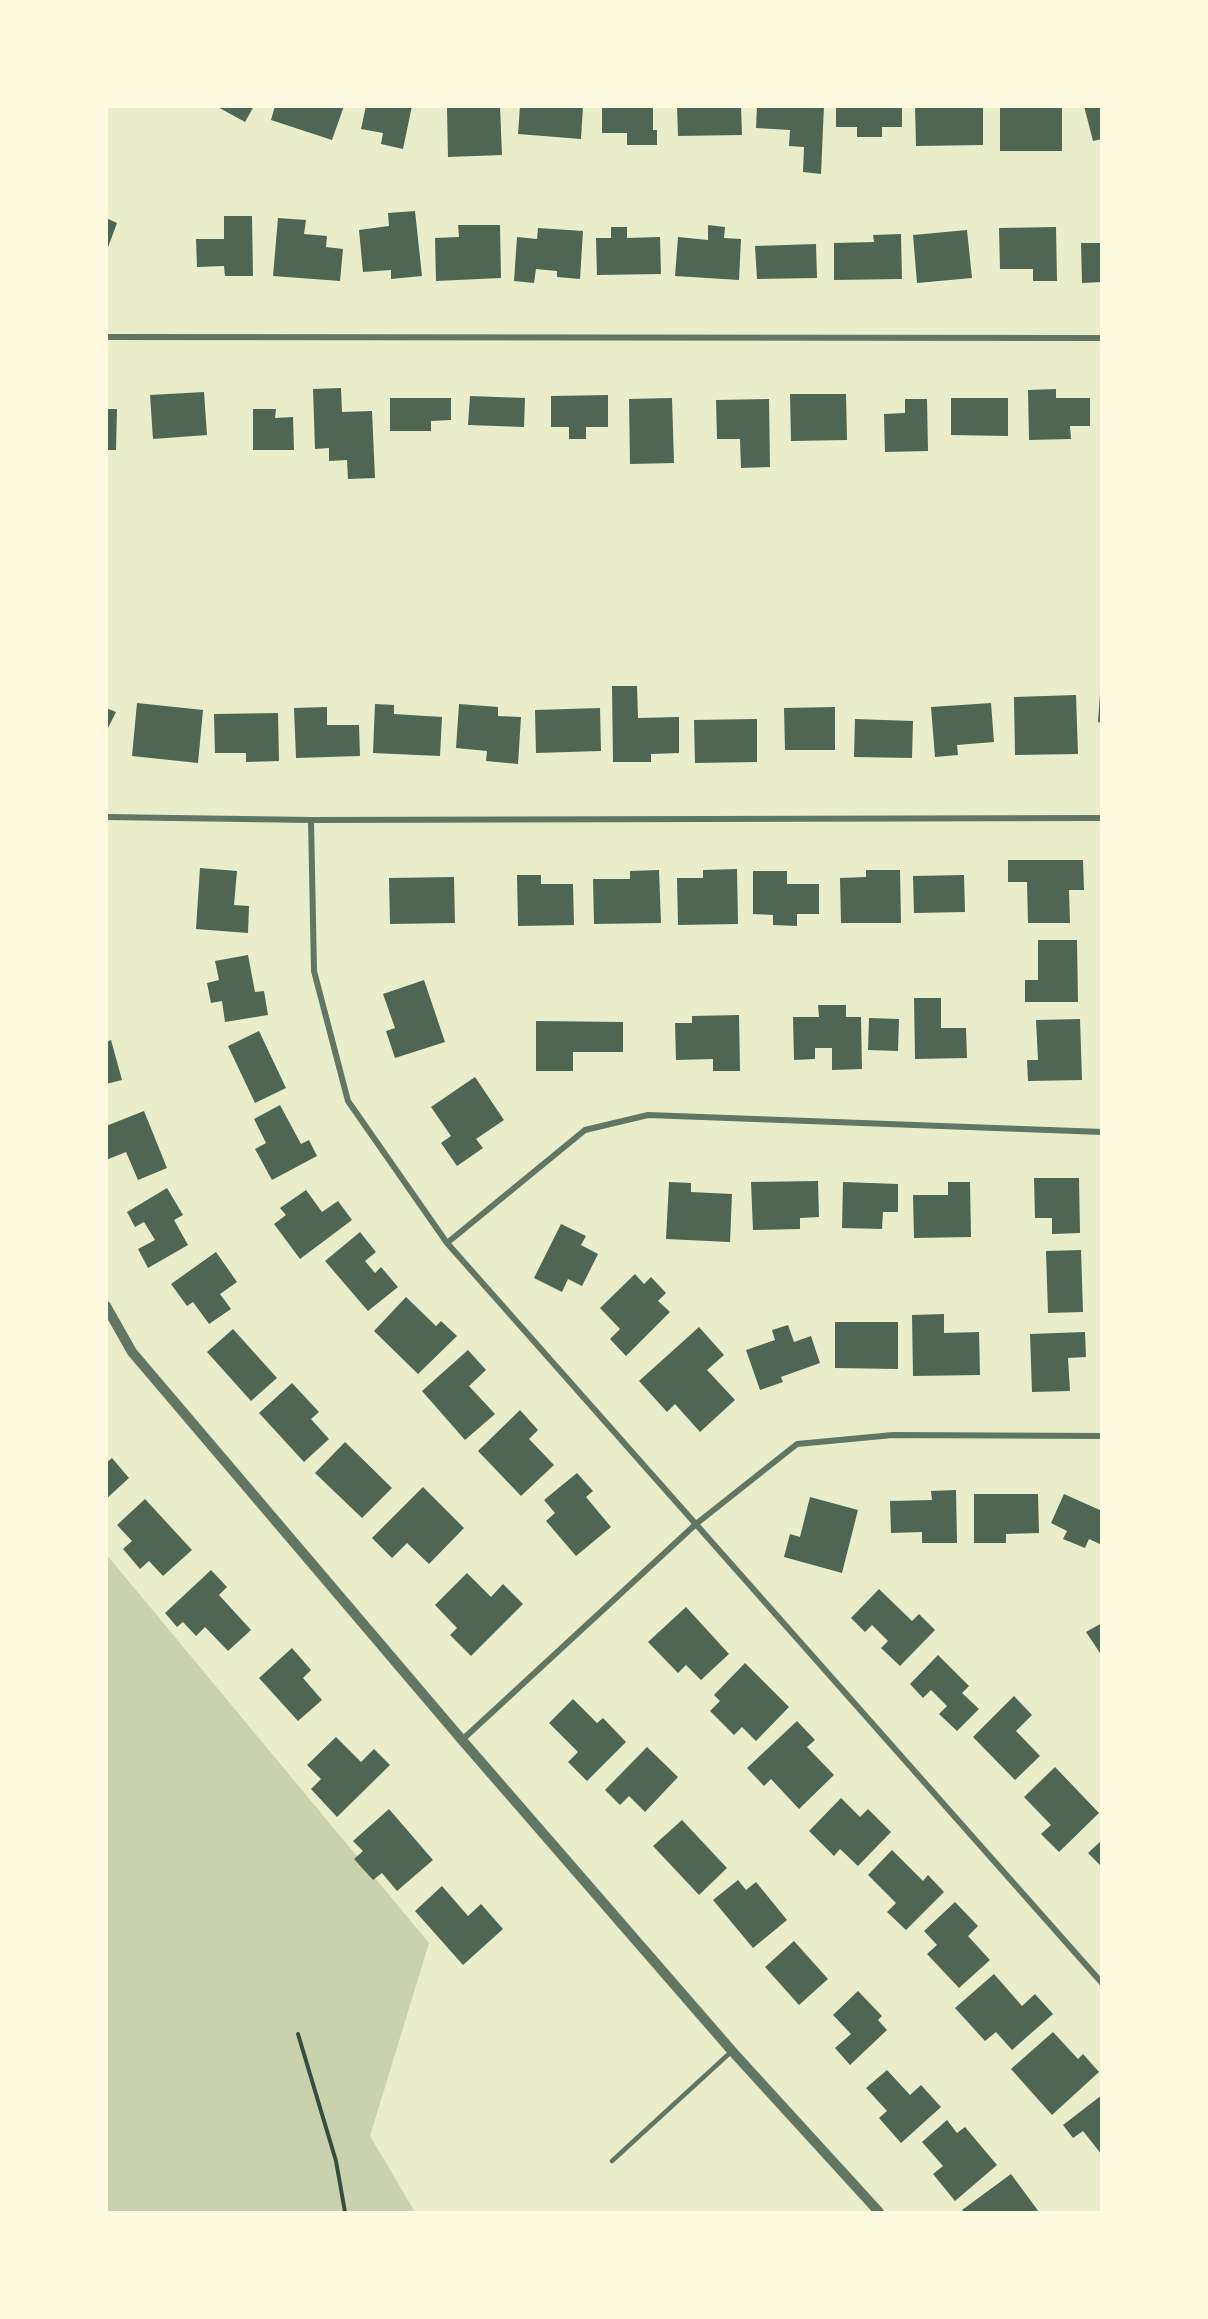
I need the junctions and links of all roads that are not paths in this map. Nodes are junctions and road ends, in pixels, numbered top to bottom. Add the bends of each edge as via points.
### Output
1 (106, 337) edge
2 (1101, 338) edge
3 (106, 817) edge
4 (1101, 818) edge
5 (311, 820) junction
6 (1101, 1132) edge
7 (447, 1243) junction
8 (106, 1306) edge
9 (1101, 1436) edge
10 (696, 1524) junction
11 (462, 1740) junction
12 (1101, 1983) edge
13 (732, 2051) junction
14 (612, 2161) dead end
15 (879, 2212) edge

1 - 2 street
3 - 5 street
4 - 5 street
5 - 7 street via 314,971 348,1101
6 - 7 street via 648,1115 585,1130
7 - 10 street
8 - 11 street via 132,1352
9 - 10 street via 893,1435 797,1444
10 - 11 street
10 - 12 street
11 - 13 street
13 - 14 lane
13 - 15 street

